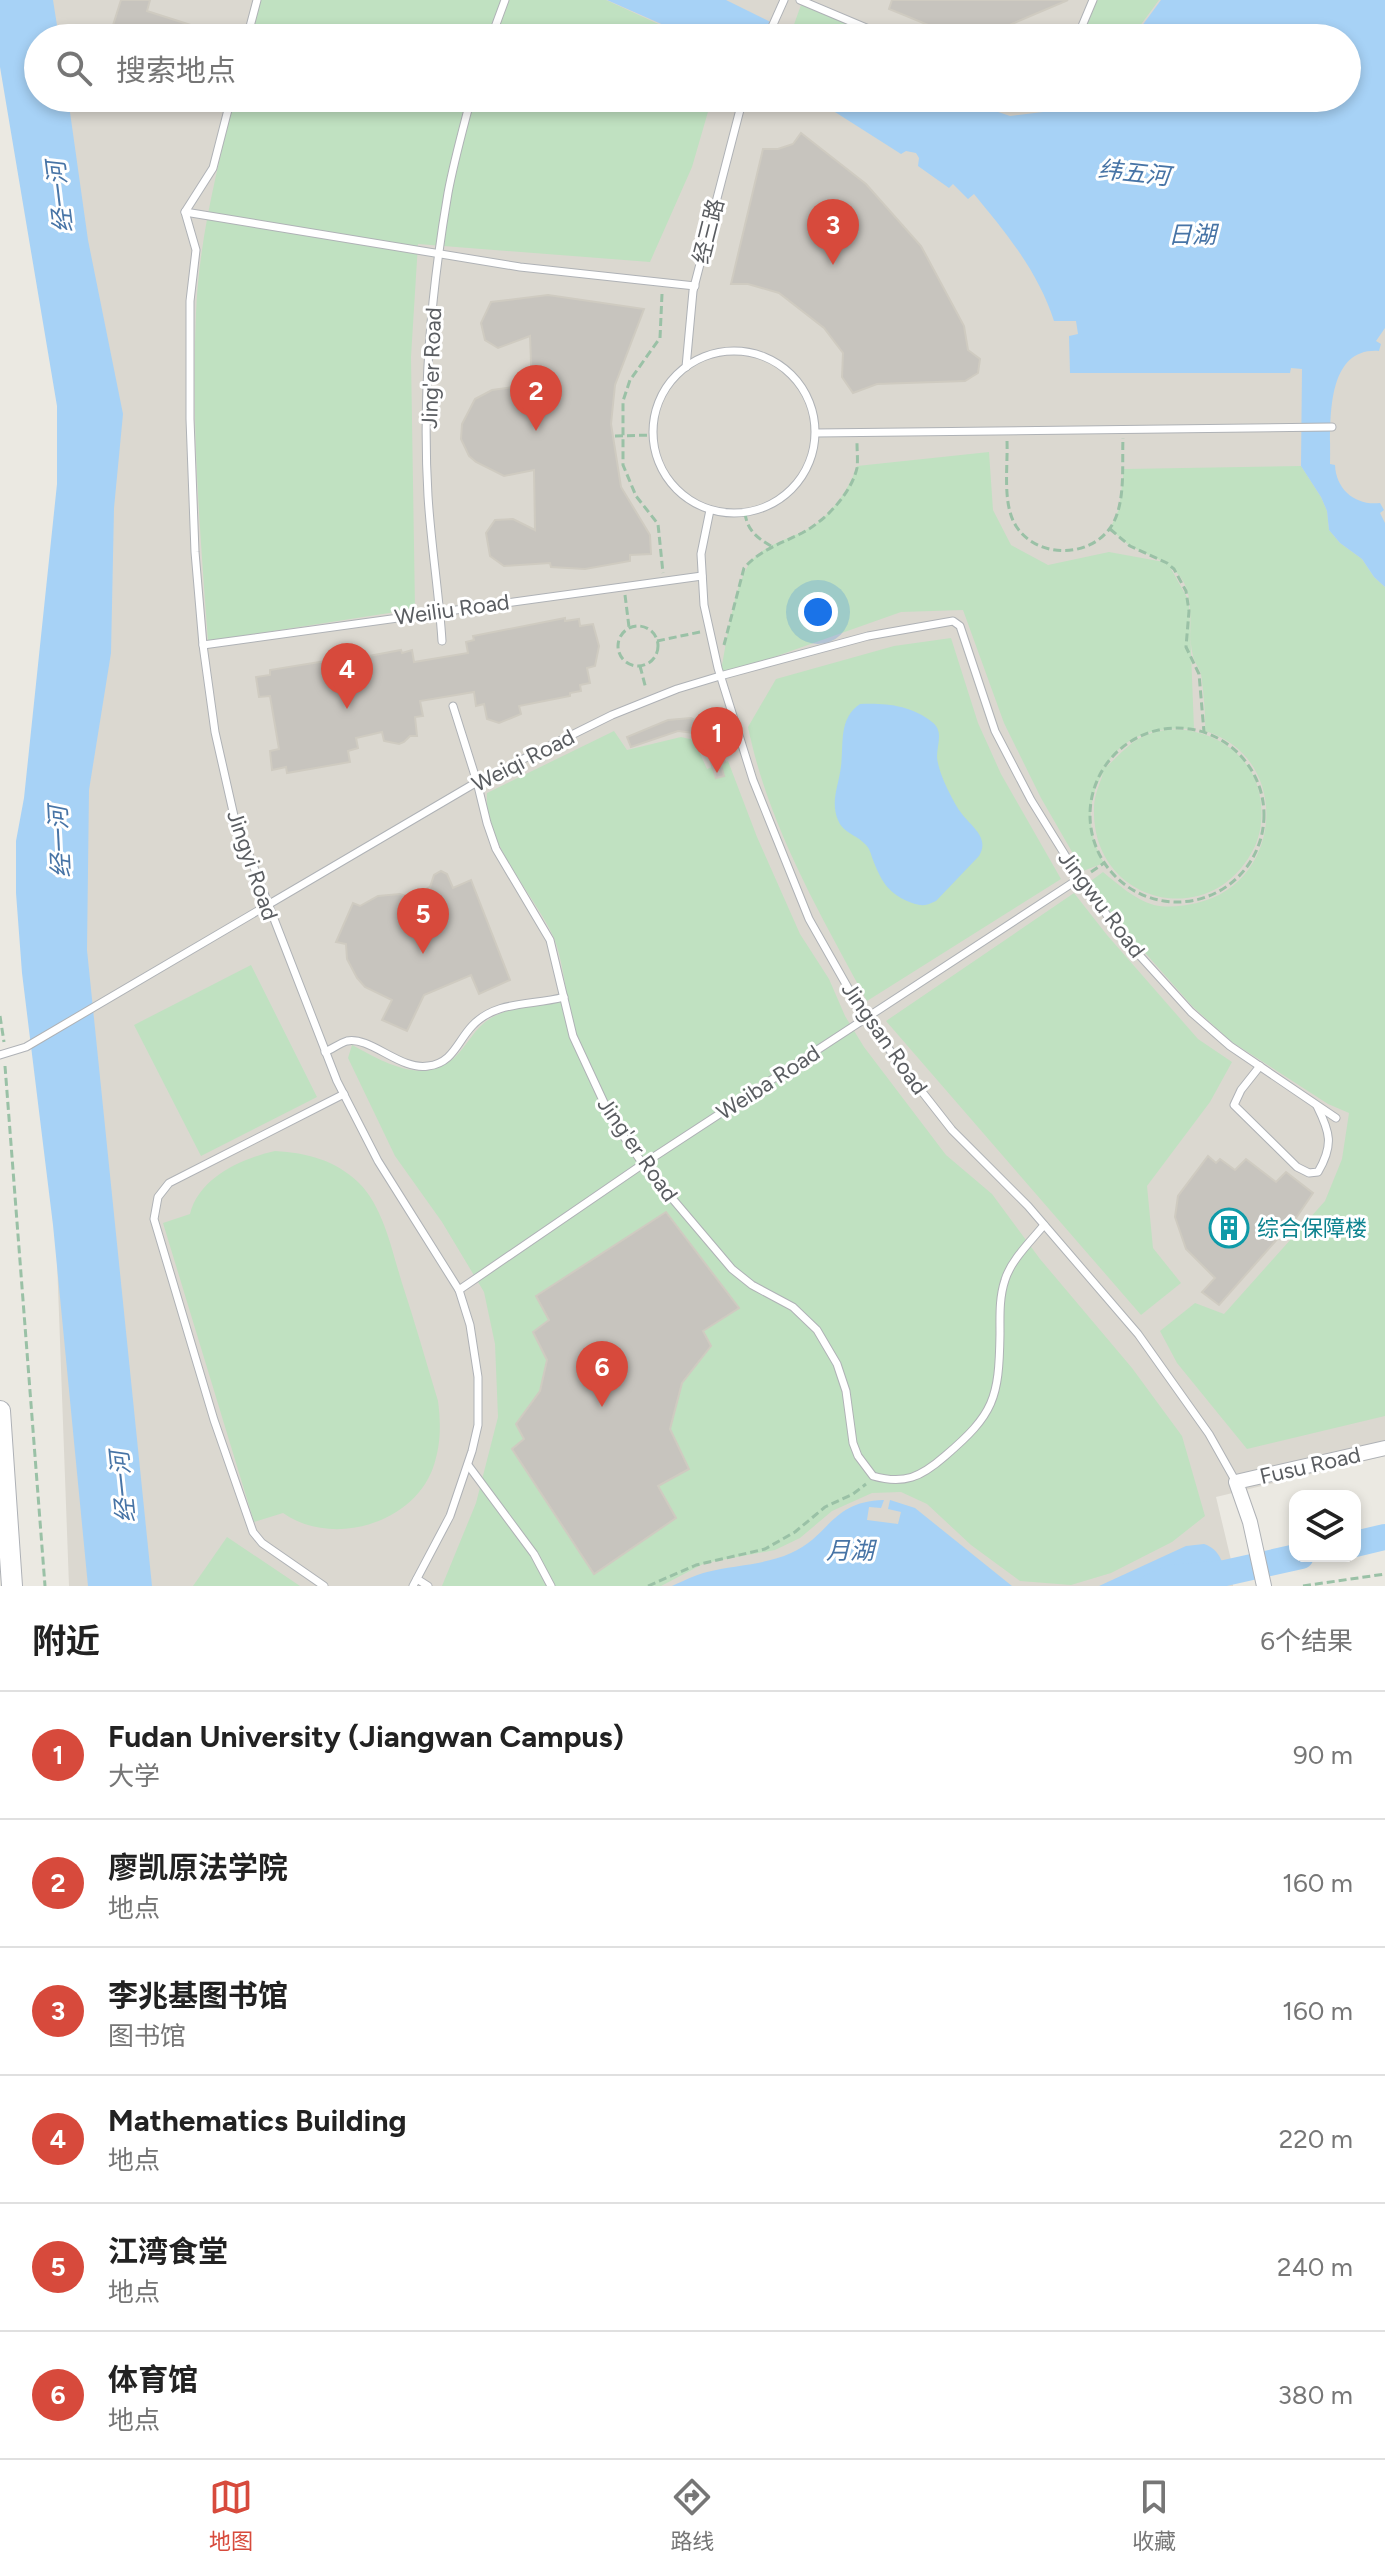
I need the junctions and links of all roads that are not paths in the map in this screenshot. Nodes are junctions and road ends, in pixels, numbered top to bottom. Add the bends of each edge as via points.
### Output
1 (257, 0) edge
2 (505, 0) edge
3 (784, 0) edge
4 (800, 0) edge
5 (1093, 0) edge
6 (251, 24) edge
7 (496, 24) edge
8 (773, 24) edge
9 (857, 24) edge
10 (1083, 24) edge
11 (227, 112) edge
12 (468, 112) edge
13 (739, 112) edge
14 (185, 212) junction
15 (439, 255) junction
16 (695, 286) junction
17 (686, 367) junction
18 (1332, 427) dead end
19 (816, 433) junction
20 (710, 510) junction
21 (702, 576) junction
22 (440, 610) junction
23 (957, 622) joint
24 (442, 641) dead end
25 (203, 645) junction
26 (719, 672) junction
27 (453, 706) dead end
28 (477, 782) junction
29 (1080, 878) junction
30 (267, 905) junction
31 (564, 997) junction
32 (866, 1018) junction
33 (325, 1052) junction
34 (2, 1054) edge
35 (1260, 1066) junction
36 (344, 1094) junction
37 (1316, 1104) junction
38 (1336, 1118) dead end
39 (643, 1164) junction
40 (1044, 1225) junction
41 (459, 1290) junction
42 (0, 1411) edge
43 (1385, 1448) edge
44 (468, 1465) junction
45 (1236, 1482) junction
46 (415, 1583) edge
47 (12, 1586) edge
48 (324, 1586) edge
49 (428, 1586) edge
50 (551, 1586) edge
51 (1264, 1586) edge

1 - 6 lane
2 - 7 lane
3 - 8 lane
4 - 9 lane
5 - 10 lane
11 - 14 lane via 213,168
12 - 15 lane, Jing'er Road
13 - 16 lane, 经三路
14 - 15 lane
14 - 25 lane, Jingyi Road via 196,250 190,301 190,419
15 - 16 lane
15 - 22 lane, Jing'er Road via 429,369 428,494
16 - 17 lane, 经三路
17 - 19 lane via 725,351 774,360 805,391
17 - 20 lane via 661,396 653,435 666,478 684,497
18 - 19 lane
19 - 20 lane via 810,464 780,500 745,513
20 - 21 lane, Jingsan Road
21 - 22 lane, Weiliu Road
21 - 26 lane, Jingsan Road
22 - 24 lane, Jing'er Road
22 - 25 lane, Weiliu Road
23 - 26 lane, Weiqi Road via 868,636
23 - 29 lane, Jingwu Road via 995,731
25 - 30 lane, Jingyi Road via 234,816
26 - 28 lane, Weiqi Road
26 - 32 lane, Jingsan Road via 787,868 809,919
27 - 28 lane, Jing'er Road
28 - 30 lane, Weiqi Road
28 - 31 lane, Jing'er Road via 496,849 550,940
29 - 32 lane, Weiba Road
29 - 35 lane, Jingwu Road via 1121,935 1191,1012
30 - 33 lane, Jingyi Road
30 - 34 lane, Weiqi Road via 26,1047
31 - 33 lane via 498,1009 472,1026 450,1057 428,1066 410,1065 349,1041
31 - 39 lane, Jing'er Road via 581,1057 612,1120
32 - 39 lane, Weiba Road
32 - 40 lane, Jingsan Road via 952,1130
33 - 36 lane, Jingyi Road
35 - 37 lane, Jingwu Road
35 - 37 lane via 1234,1105 1309,1173 1318,1172 1329,1144 1329,1129
36 - 41 lane, Jingyi Road via 378,1161
36 - 48 lane via 175,1179 154,1208 214,1420 253,1532
37 - 38 lane, Jingwu Road
39 - 40 lane, Jing'er Road via 732,1269 793,1307 817,1330 841,1377 858,1456 873,1476 893,1481 915,1477 934,1465 982,1421 996,1390 1000,1295 1006,1275
39 - 41 lane, Weiba Road
40 - 45 lane, Jingsan Road via 1138,1334
41 - 44 lane, Jingyi Road via 478,1377 478,1425
42 - 47 main road
43 - 45 street, Fusu Road
44 - 46 lane, Jingyi Road via 450,1516
44 - 50 lane via 534,1554
45 - 51 street
46 - 49 lane

